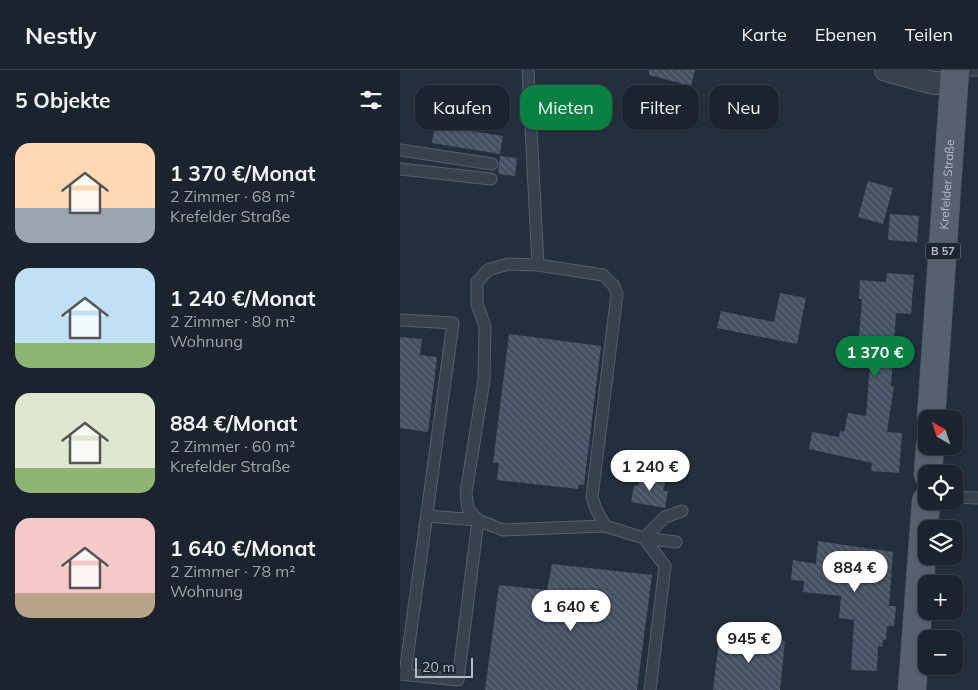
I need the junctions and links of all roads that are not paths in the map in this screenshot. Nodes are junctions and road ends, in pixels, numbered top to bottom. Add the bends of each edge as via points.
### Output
1 (528, 70) edge
2 (886, 70) edge
3 (978, 70) edge
4 (960, 74) edge
5 (400, 150) edge
6 (492, 164) dead end
7 (400, 169) edge
8 (491, 180) dead end
9 (538, 264) junction
10 (400, 320) edge
11 (932, 410) edge
12 (963, 497) edge
13 (978, 498) edge
14 (925, 510) edge
15 (682, 511) dead end
16 (427, 516) junction
17 (478, 520) junction
18 (605, 526) junction
19 (644, 538) junction
20 (676, 542) dead end
21 (403, 674) edge
22 (650, 690) edge
23 (912, 690) edge

1 - 9 lane
2 - 4 street via 933,83
3 - 4 lane
4 - 11 main road, Krefelder Straße / B 57
5 - 6 lane
7 - 8 lane
9 - 17 lane via 501,266 488,270 476,282 477,304 485,326 484,380 466,493 468,509
9 - 18 lane via 603,275 617,294 592,497
10 - 16 lane via 453,323
12 - 13 lane
14 - 23 main road
15 - 19 lane via 665,517
16 - 17 lane
16 - 21 lane
17 - 18 lane via 503,530
17 - 21 lane via 458,680
18 - 19 lane
19 - 20 lane
19 - 22 lane via 665,566

